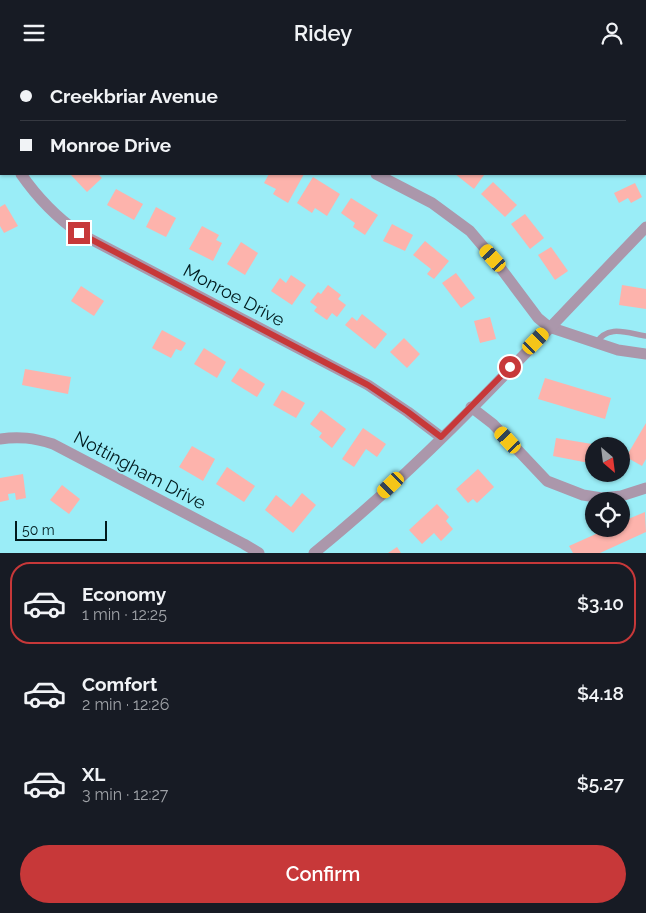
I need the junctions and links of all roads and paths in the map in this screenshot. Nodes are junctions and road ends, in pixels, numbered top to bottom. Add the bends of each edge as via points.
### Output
1 (22, 175) edge
2 (378, 175) edge
3 (646, 227) edge
4 (549, 327) junction
5 (646, 336) edge
6 (596, 343) junction
7 (646, 354) edge
8 (472, 407) junction
9 (441, 437) junction
10 (0, 439) edge
11 (646, 488) edge
12 (259, 553) edge
13 (314, 553) edge

1 - 9 street, Monroe Drive via 49,208 79,233 368,385
2 - 4 street via 432,203 470,231 538,318
3 - 4 street
4 - 6 street
4 - 8 street
5 - 6 lane via 610,331 601,335
6 - 7 street
8 - 9 street
8 - 11 street via 493,424 547,481 583,495 602,498
9 - 13 street via 354,521
10 - 12 street, Nottingham Drive via 35,438 53,444

